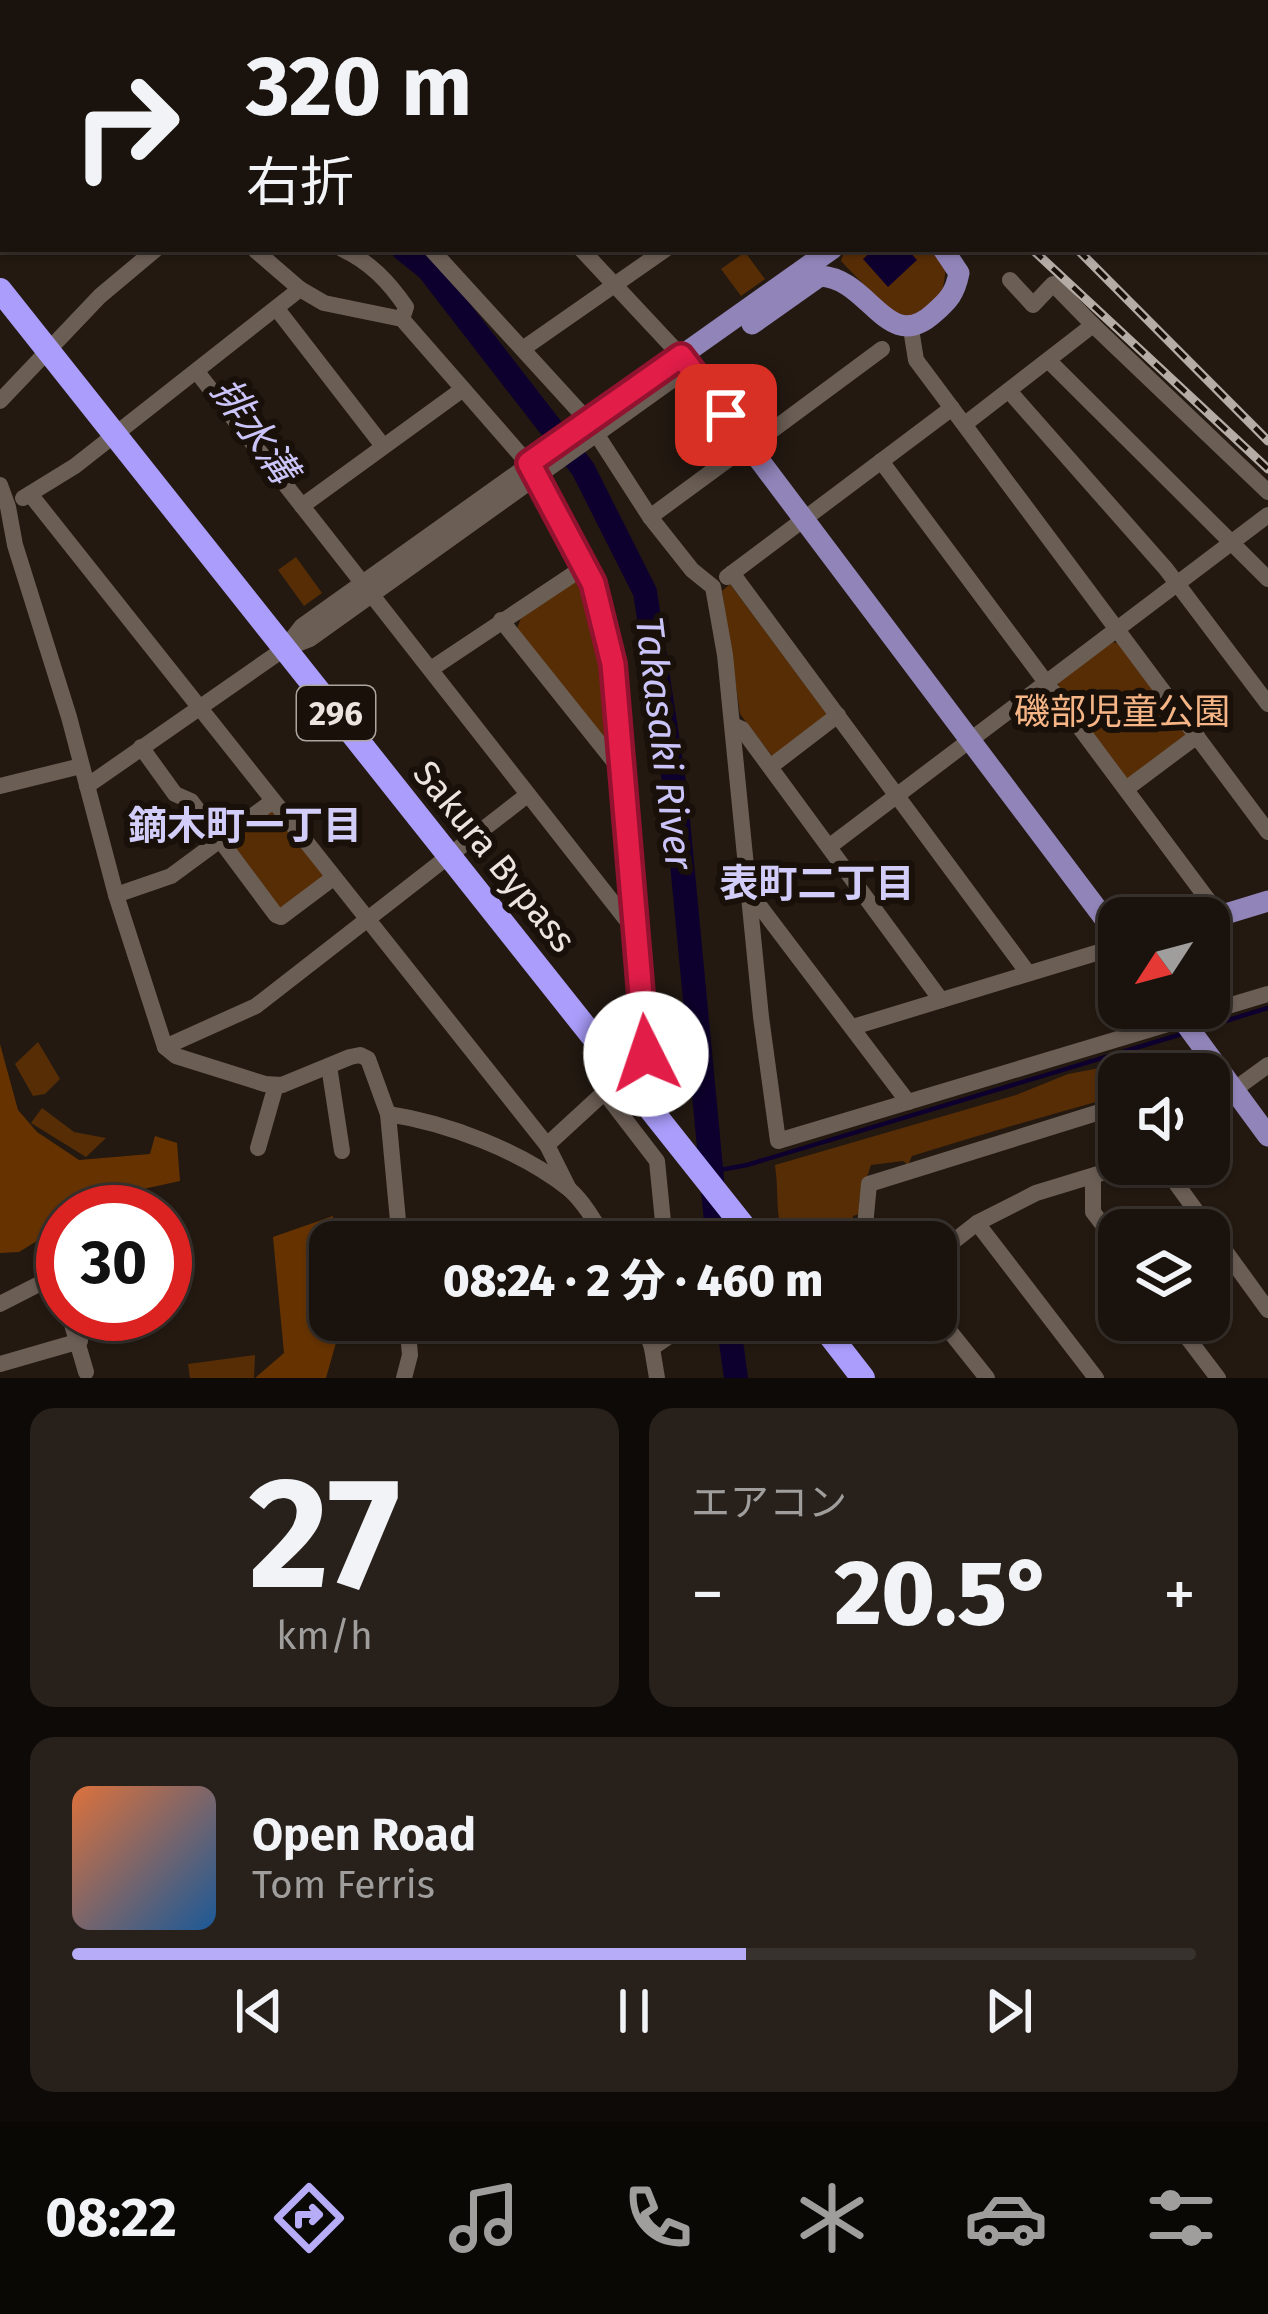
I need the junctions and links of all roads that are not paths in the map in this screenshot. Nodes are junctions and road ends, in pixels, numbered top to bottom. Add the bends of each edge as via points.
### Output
1 (152, 252) edge
2 (257, 252) edge
3 (347, 252) edge
4 (434, 252) edge
5 (584, 252) edge
6 (662, 252) edge
7 (828, 252) edge
8 (946, 252) edge
9 (1010, 280) dead end
10 (616, 285) junction
11 (300, 289) junction
12 (0, 290) edge
13 (277, 309) junction
14 (402, 319) junction
15 (1094, 325) junction
16 (911, 329) junction
17 (524, 348) junction
18 (47, 349) junction
19 (883, 349) dead end
20 (1049, 361) junction
21 (685, 362) junction
22 (197, 372) junction
23 (463, 389) junction
24 (1010, 392) junction
25 (0, 401) edge
26 (952, 407) junction
27 (964, 424) junction
28 (592, 427) junction
29 (114, 432) junction
30 (383, 446) junction
31 (742, 451) junction
32 (881, 461) junction
33 (534, 470) junction
34 (0, 485) edge
35 (1268, 492) edge
36 (31, 494) junction
37 (302, 506) junction
38 (8, 507) junction
39 (1268, 514) edge
40 (650, 517) junction
41 (806, 518) junction
42 (1231, 543) junction
43 (584, 567) junction
44 (732, 573) junction
45 (1268, 579) edge
46 (1178, 583) junction
47 (713, 587) junction
48 (366, 589) junction
49 (501, 620) junction
50 (1118, 630) junction
51 (284, 649) junction
52 (431, 669) junction
53 (1048, 684) junction
54 (1268, 704) edge
55 (198, 708) junction
56 (838, 715) junction
57 (733, 724) junction
58 (1197, 736) junction
59 (972, 740) junction
60 (141, 747) junction
61 (81, 766) junction
62 (770, 766) junction
63 (620, 770) junction
64 (0, 786) edge
65 (87, 786) junction
66 (1126, 789) junction
67 (526, 796) junction
68 (897, 796) junction
69 (273, 801) junction
70 (1268, 832) edge
71 (221, 840) junction
72 (830, 846) junction
73 (448, 856) junction
74 (333, 878) junction
75 (749, 892) junction
76 (116, 896) junction
77 (1201, 897) edge
78 (1268, 901) edge
79 (1230, 912) edge
80 (1098, 913) edge
81 (364, 919) junction
82 (636, 932) junction
83 (1098, 949) edge
84 (1028, 974) junction
85 (1268, 994) edge
86 (941, 1000) junction
87 (1230, 1002) edge
88 (853, 1028) junction
89 (1132, 1029) edge
90 (1189, 1029) edge
91 (165, 1047) junction
92 (1268, 1065) edge
93 (329, 1066) junction
94 (624, 1076) junction
95 (276, 1084) junction
96 (1234, 1090) junction
97 (604, 1092) junction
98 (1230, 1093) edge
99 (908, 1102) junction
100 (1098, 1113) edge
101 (388, 1114) junction
102 (1268, 1136) edge
103 (547, 1145) junction
104 (258, 1148) dead end
105 (342, 1151) dead end
106 (1098, 1176) edge
107 (1093, 1178) junction
108 (1177, 1185) edge
109 (569, 1190) junction
110 (1098, 1219) edge
111 (398, 1221) edge
112 (592, 1221) edge
113 (663, 1221) edge
114 (740, 1221) edge
115 (865, 1221) edge
116 (977, 1223) junction
117 (957, 1239) edge
118 (36, 1286) edge
119 (0, 1304) edge
120 (1268, 1310) edge
121 (957, 1340) edge
122 (80, 1341) joint
123 (409, 1341) edge
124 (650, 1341) edge
125 (662, 1341) edge
126 (841, 1341) edge
127 (1190, 1341) edge
128 (652, 1348) junction
129 (0, 1364) edge
130 (86, 1372) dead end
131 (404, 1378) edge
132 (657, 1378) edge
133 (863, 1378) edge
134 (987, 1378) edge
135 (1096, 1378) edge
136 (1218, 1378) edge

1 - 18 street
2 - 11 street
3 - 14 street via 396,293 406,307
4 - 17 street
5 - 10 street
6 - 10 street
7 - 21 main road
8 - 16 main road via 959,273 955,294
9 - 15 street via 1033,305 1053,284
10 - 17 street
10 - 21 street
11 - 13 street
11 - 14 street via 324,303
12 - 18 highway, Sakura Bypass / 296
13 - 22 street
13 - 30 street
14 - 23 street
15 - 20 street
15 - 35 street
16 - 21 main road via 894,325 846,280 820,276
16 - 26 street via 916,360
17 - 28 street
18 - 25 street
18 - 29 highway, Sakura Bypass / 296
19 - 31 street
20 - 24 street
20 - 42 street
21 - 28 street
21 - 31 main road
22 - 29 street
22 - 37 street
23 - 30 street
23 - 33 street
24 - 27 street
24 - 46 street
26 - 27 street
26 - 32 street
27 - 50 street
28 - 33 street
28 - 40 street
29 - 36 street
29 - 51 highway, Sakura Bypass / 296
30 - 37 street
31 - 40 street
31 - 41 main road
32 - 41 street
32 - 53 street
33 - 43 street
33 - 48 street
34 - 38 street
36 - 38 street
36 - 55 street
37 - 48 street
38 - 61 street
39 - 42 street
40 - 47 street
41 - 44 street
41 - 59 main road
42 - 45 street
42 - 46 street
43 - 49 street
43 - 63 street via 613,664
44 - 47 street
44 - 56 street
46 - 50 street
46 - 54 street
47 - 57 street
48 - 51 street via 310,639
48 - 52 street
49 - 52 street
49 - 63 street
50 - 53 street
50 - 58 street
51 - 55 street
51 - 73 highway, Sakura Bypass / 296
52 - 67 street
53 - 59 street
53 - 66 street
55 - 60 street
55 - 69 street
56 - 62 street
56 - 68 street
57 - 62 street
57 - 75 street
58 - 66 street
58 - 70 street
59 - 68 street
59 - 80 main road
60 - 65 street
60 - 71 street
61 - 64 street
61 - 65 street
62 - 72 street
63 - 82 street
65 - 76 street
66 - 77 street
67 - 73 street
67 - 82 street
68 - 72 street
68 - 84 street
69 - 71 street
69 - 74 street
71 - 74 street via 281,917
71 - 76 street via 171,876
72 - 86 street
73 - 81 street
73 - 94 highway, Sakura Bypass / 296
74 - 81 street
75 - 88 street
75 - 99 street via 778,1141
76 - 91 street
78 - 79 main road
81 - 91 street via 256,1006
81 - 103 street
82 - 94 street via 646,1054
83 - 84 street
84 - 86 street
85 - 87 street
86 - 88 street
88 - 99 street
89 - 99 street
90 - 96 main road
91 - 95 street via 176,1057
92 - 96 street
93 - 95 street
93 - 101 street via 360,1055 368,1060
93 - 105 street
94 - 97 street
94 - 114 highway, Sakura Bypass / 296
95 - 104 street
96 - 98 street
96 - 102 main road
97 - 103 street
97 - 113 street via 657,1161
100 - 115 street via 869,1184
101 - 109 street via 455,1129
101 - 111 street
103 - 109 street
106 - 107 street
107 - 110 street
107 - 116 street via 1036,1193
108 - 120 street
109 - 112 street
116 - 117 street
116 - 135 street
118 - 119 street
121 - 134 street
122 - 129 street
122 - 130 street
123 - 131 street
124 - 128 street
125 - 128 street
126 - 133 highway
127 - 136 street
128 - 132 street

